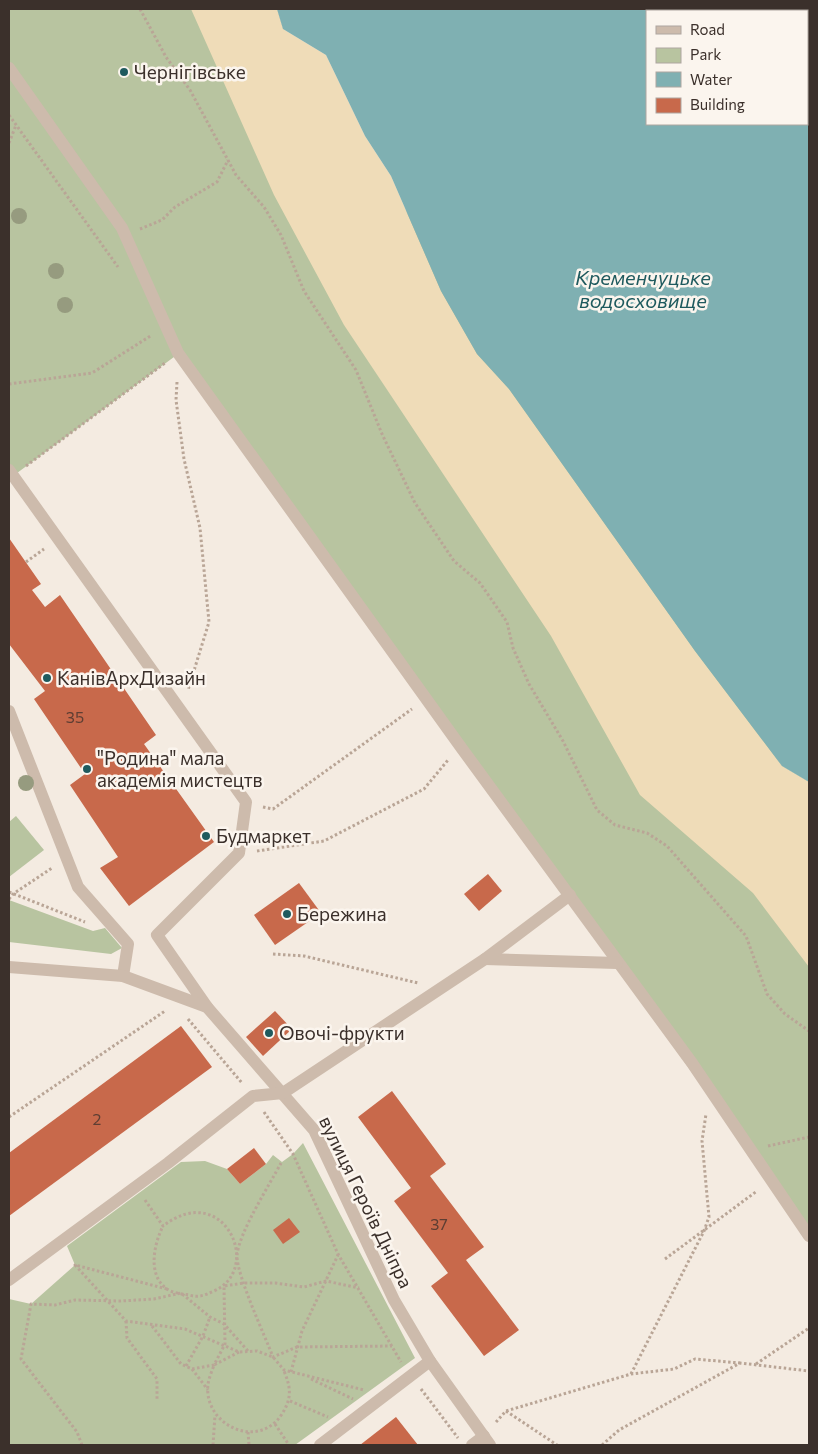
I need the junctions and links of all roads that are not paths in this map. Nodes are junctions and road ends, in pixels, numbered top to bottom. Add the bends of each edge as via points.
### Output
1 (9, 68) edge
2 (9, 470) edge
3 (9, 711) edge
4 (570, 895) junction
5 (485, 960) junction
6 (618, 963) junction
7 (9, 967) edge
8 (123, 976) junction
9 (207, 1007) junction
10 (284, 1093) junction
11 (809, 1236) edge
12 (9, 1280) edge
13 (430, 1361) junction
14 (487, 1440) edge
15 (320, 1445) edge
16 (472, 1445) edge

1 - 4 street via 122,228 178,353
2 - 9 street via 246,802 239,853 157,935
3 - 8 street via 78,887 128,944
4 - 5 street
4 - 6 street
5 - 6 street
5 - 10 street
6 - 11 street via 710,1089
7 - 8 street, вулиця Героїв Дніпра
8 - 9 street, вулиця Героїв Дніпра
9 - 10 street, вулиця Героїв Дніпра
10 - 12 street via 253,1096
10 - 13 street, вулиця Героїв Дніпра via 314,1130 394,1300
13 - 14 street, вулиця Героїв Дніпра
13 - 15 street
14 - 16 street

